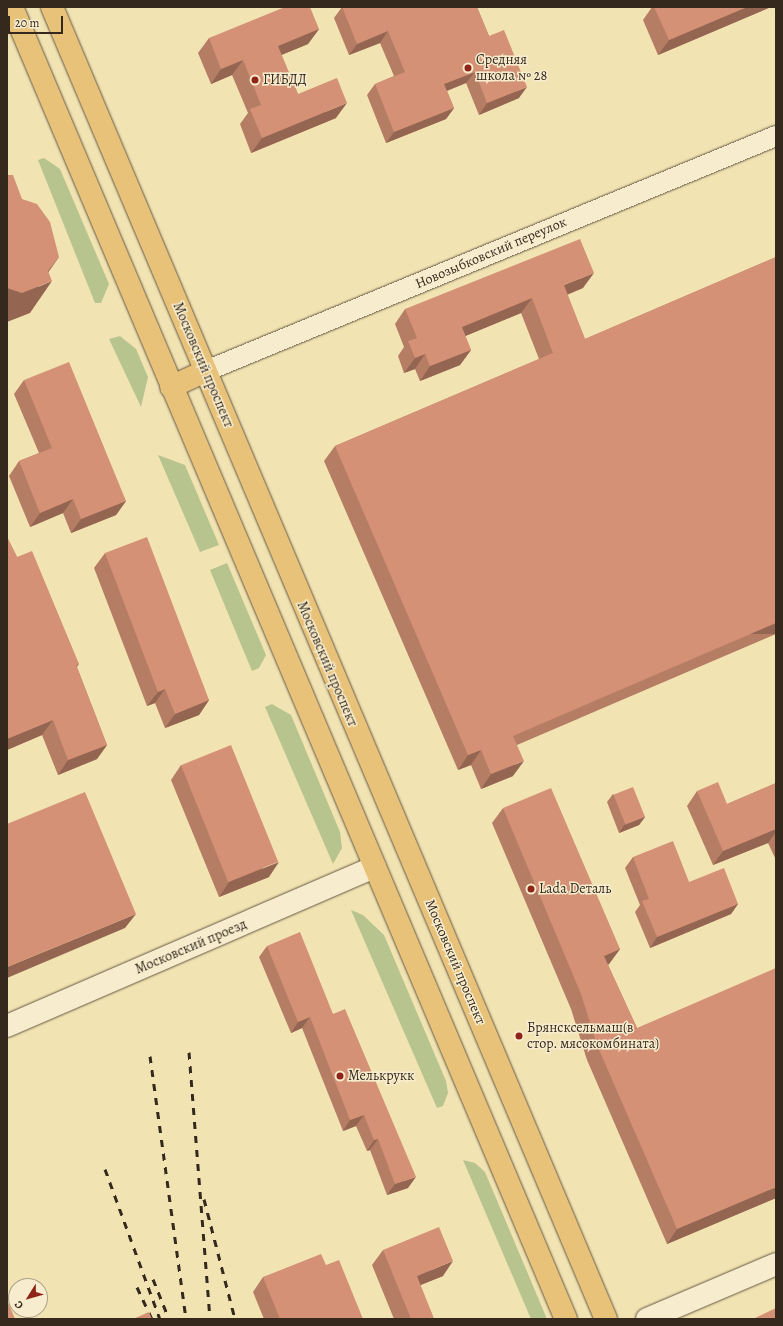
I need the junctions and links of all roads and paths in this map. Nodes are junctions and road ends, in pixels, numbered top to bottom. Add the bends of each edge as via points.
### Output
1 (12, 7) edge
2 (52, 7) edge
3 (776, 136) edge
4 (206, 371) junction
5 (171, 387) junction
6 (375, 867) junction
7 (7, 1026) edge
8 (776, 1264) edge
9 (566, 1319) edge
10 (606, 1319) edge
11 (647, 1319) edge

1 - 5 main road
2 - 4 main road, Московский проспект
3 - 4 street, Новозыбковский переулок
4 - 5 main road
4 - 10 main road, Московский проспект
5 - 6 main road
6 - 7 street, Московский проезд
6 - 9 main road
8 - 11 street

